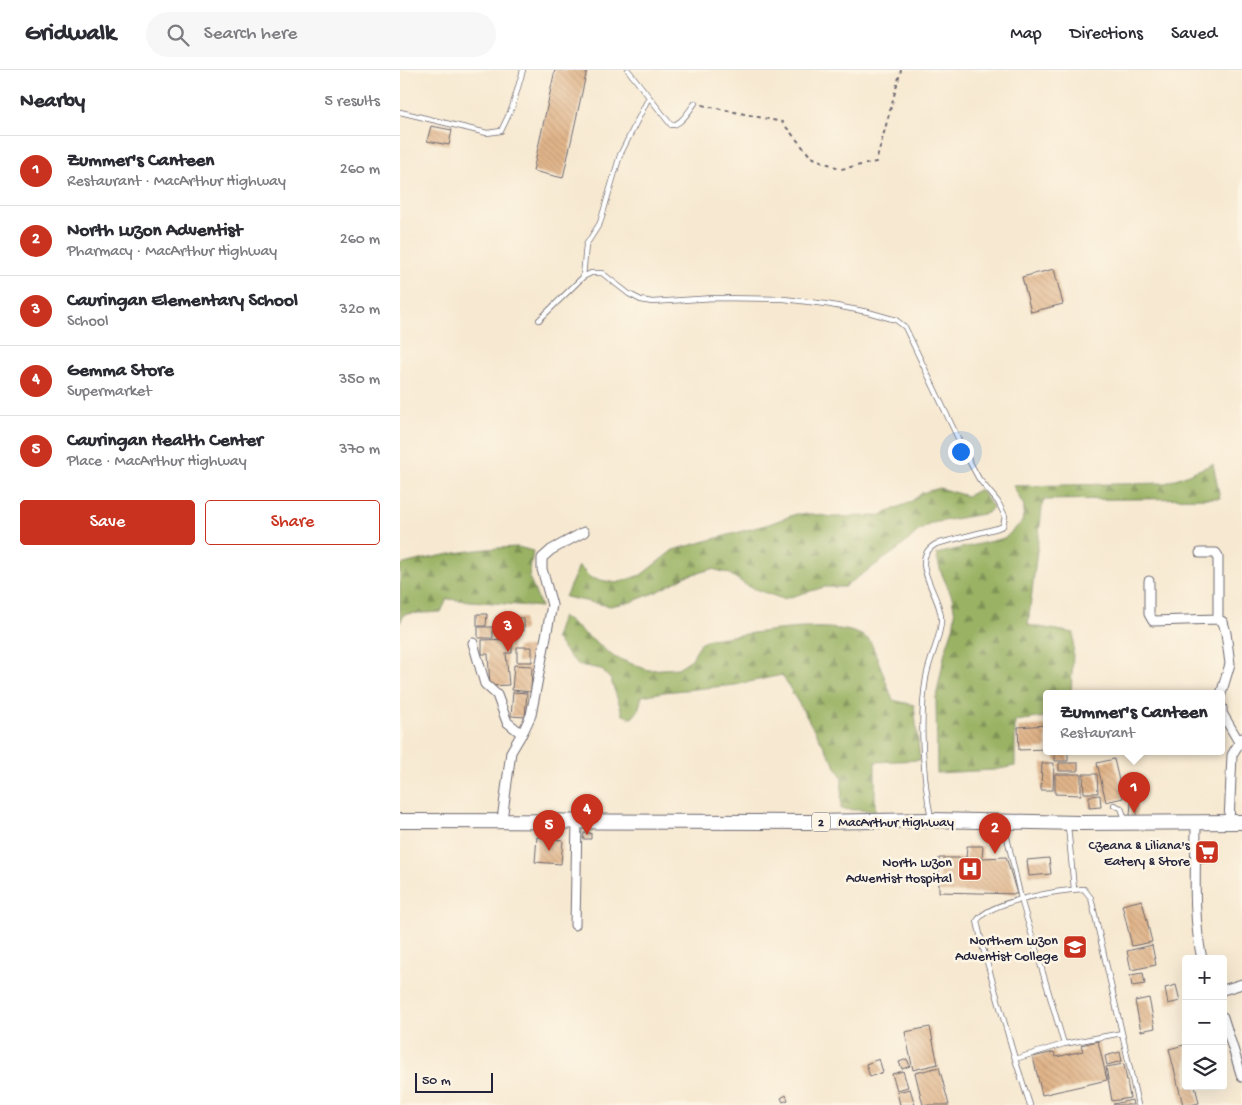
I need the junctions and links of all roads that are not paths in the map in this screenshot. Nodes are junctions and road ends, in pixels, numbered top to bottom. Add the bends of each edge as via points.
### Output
1 (523, 70) edge
2 (628, 70) edge
3 (649, 97) junction
4 (695, 103) road end
5 (400, 112) edge
6 (583, 277) junction
7 (539, 320) dead end
8 (584, 532) dead end
9 (1200, 553) dead end
10 (1149, 581) dead end
11 (1218, 619) junction
12 (473, 642) dead end
13 (1223, 690) edge
14 (1225, 718) edge
15 (522, 734) junction
16 (1240, 740) edge
17 (1114, 805) dead end
18 (502, 820) junction
19 (932, 820) junction
20 (400, 821) edge
21 (577, 821) junction
22 (1004, 821) junction
23 (1068, 822) junction
24 (1196, 822) junction
25 (1236, 822) edge
26 (1127, 823) junction
27 (1074, 889) junction
28 (1021, 899) junction
29 (574, 925) dead end
30 (1201, 955) edge
31 (1242, 984) edge
32 (1227, 989) edge
33 (1227, 1028) edge
34 (1122, 1033) junction
35 (1064, 1044) junction
36 (1015, 1059) junction
37 (1240, 1062) edge
38 (1242, 1077) edge
39 (1030, 1105) edge
40 (1138, 1105) edge

1 - 5 lane via 512,108 501,131 487,133
2 - 3 lane
3 - 4 lane via 673,126
3 - 6 lane via 620,155 600,223 586,245
6 - 7 lane
6 - 19 lane via 602,273 629,294 652,302 714,298 784,300 860,311 896,320 905,327 966,455 1006,516 1003,526 936,544 924,557 927,578 941,617 929,661 923,701 925,765
8 - 15 street via 542,558 552,605 533,706
9 - 11 street via 1216,553 1218,556
10 - 11 street via 1149,614 1153,621
11 - 13 street via 1223,622 1226,633 1230,664
12 - 15 street via 485,684 497,695 507,722
14 - 16 street
15 - 18 street via 511,752
16 - 25 street via 1231,761
17 - 26 lane via 1121,808
18 - 20 highway, MacArthur Highway / 2
18 - 21 highway, MacArthur Highway / 2
19 - 21 highway, MacArthur Highway / 2
19 - 22 highway, MacArthur Highway / 2
21 - 29 street
22 - 23 highway, MacArthur Highway / 2
22 - 28 lane
23 - 26 highway, MacArthur Highway / 2
23 - 27 lane
24 - 25 highway, MacArthur Highway / 2
24 - 26 highway, MacArthur Highway / 2
24 - 30 street via 1196,900
27 - 28 lane
27 - 34 lane via 1084,889 1091,898
28 - 35 lane
28 - 36 lane via 995,908 981,916 978,922
31 - 32 street
33 - 37 street
34 - 35 lane
34 - 40 lane
35 - 36 lane
36 - 39 lane
37 - 38 street

